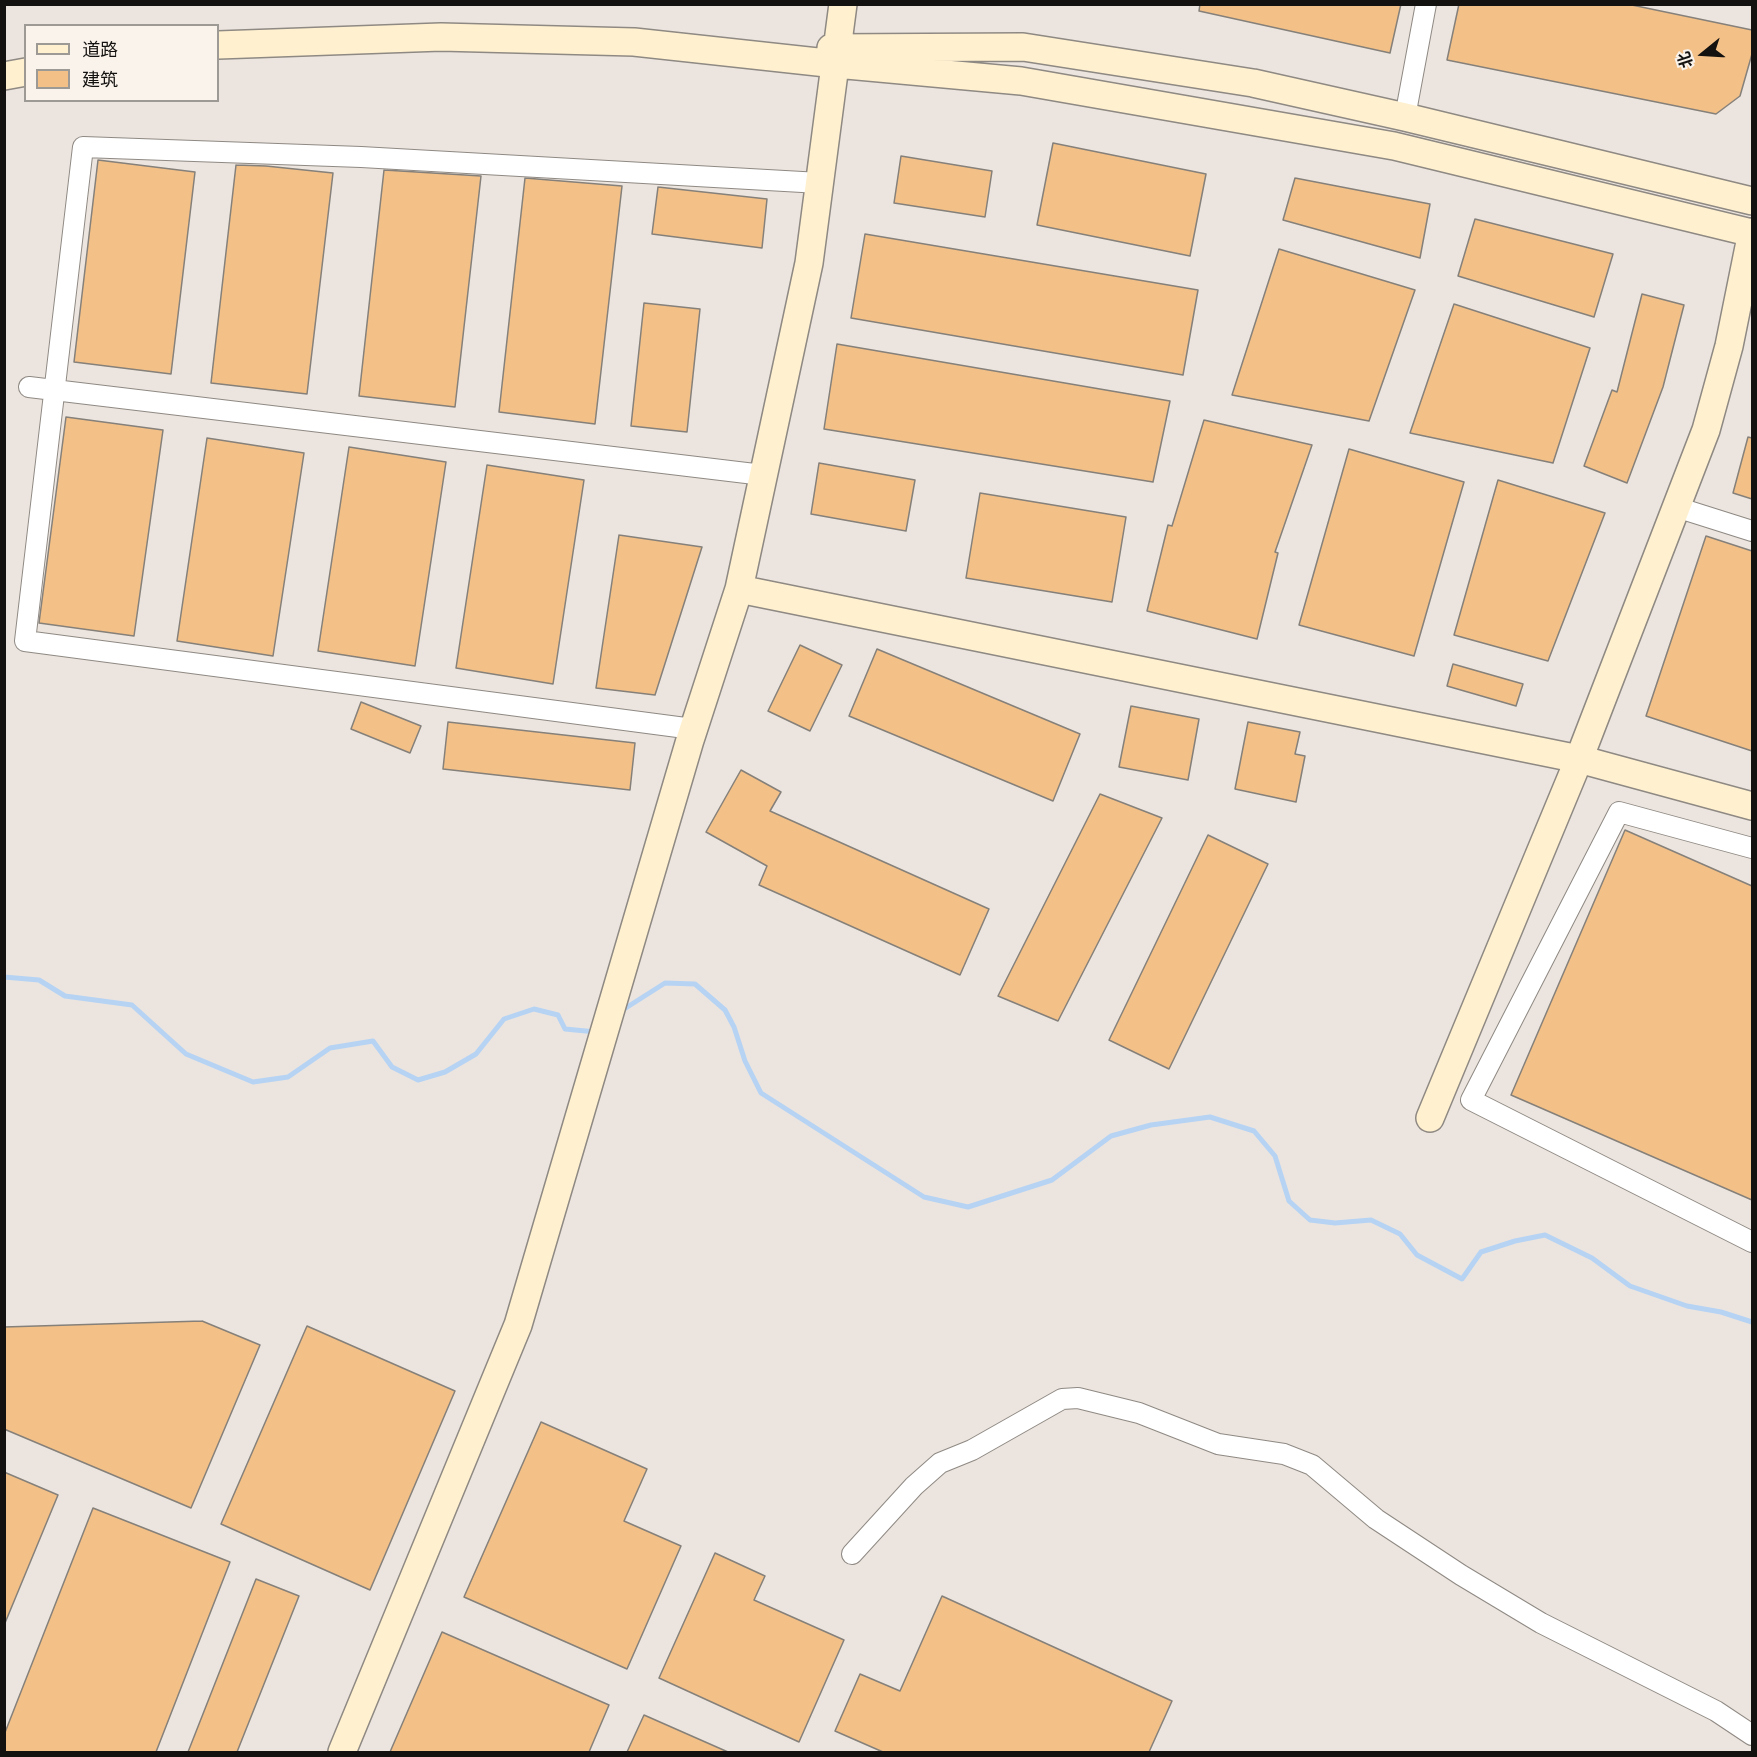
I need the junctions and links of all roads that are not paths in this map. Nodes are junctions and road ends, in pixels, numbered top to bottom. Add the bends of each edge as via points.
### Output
1 (843, 4) edge
2 (1426, 4) edge
3 (219, 32) edge
4 (219, 45) edge
5 (837, 56) junction
6 (24, 58) edge
7 (4, 62) edge
8 (24, 72) edge
9 (4, 76) edge
10 (1405, 117) junction
11 (820, 183) junction
12 (1752, 201) edge
13 (1752, 233) edge
14 (29, 387) dead end
15 (55, 390) junction
16 (763, 475) junction
17 (1676, 507) junction
18 (1752, 531) edge
19 (739, 589) junction
20 (693, 729) junction
21 (1579, 759) junction
22 (1752, 806) edge
23 (1752, 848) edge
24 (1430, 1118) dead end
25 (1752, 1242) edge
26 (852, 1554) dead end
27 (1752, 1735) edge
28 (342, 1752) edge

1 - 5 street
2 - 10 street
3 - 5 street via 441,24 634,29
4 - 5 street via 441,37 634,42
5 - 10 street via 1023,47 1253,83
5 - 11 street
5 - 13 street via 1021,81 1394,146
6 - 7 street
8 - 9 street
10 - 12 street
11 - 15 street via 362,157 83,147
11 - 16 street via 809,263
13 - 17 street via 1729,346 1706,430
14 - 15 street
15 - 16 street
15 - 20 street via 25,641
16 - 19 street
17 - 18 street
17 - 21 street
19 - 20 street
19 - 21 street
20 - 28 street via 518,1324
21 - 22 street
21 - 24 street
23 - 25 street via 1619,812 1471,1100
26 - 27 street via 940,1463 972,1450 1062,1399 1078,1398 1139,1413 1218,1444 1284,1454 1312,1465 1376,1519 1461,1575 1541,1623 1716,1711

